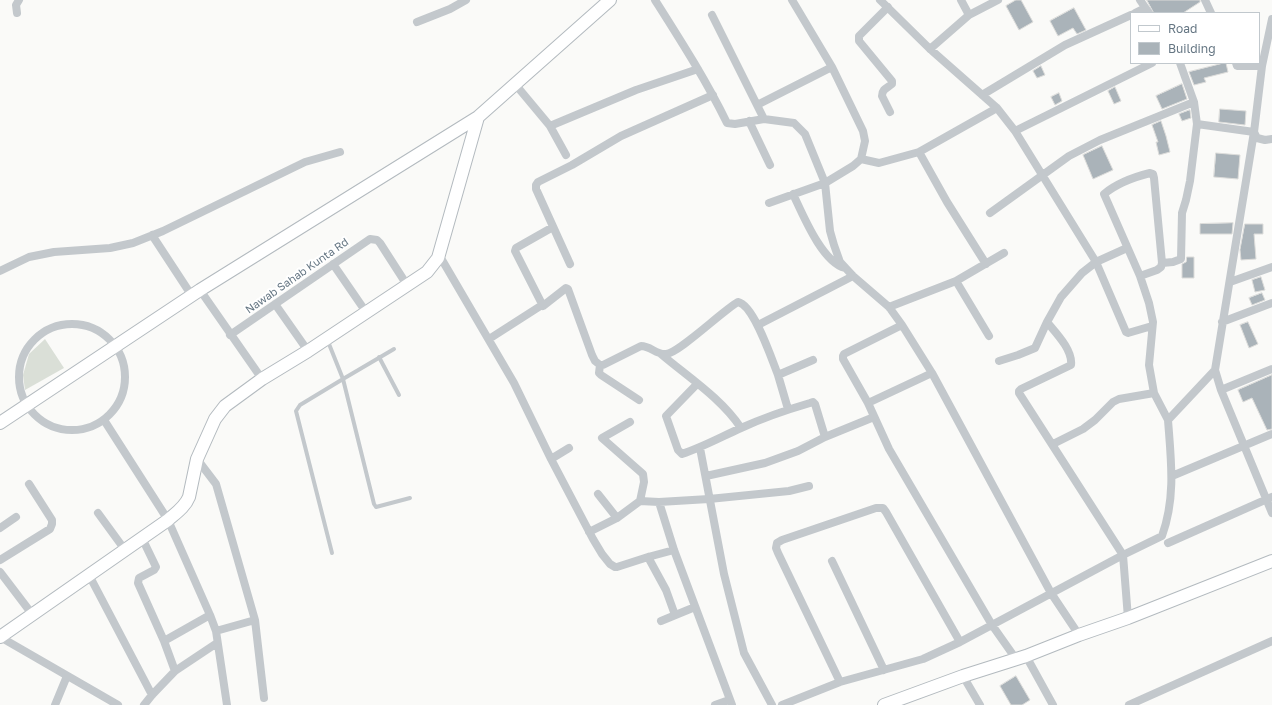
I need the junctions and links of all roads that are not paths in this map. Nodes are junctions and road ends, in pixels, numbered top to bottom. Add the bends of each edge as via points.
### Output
1 (20, 0) edge
2 (466, 0) edge
3 (610, 0) edge
4 (655, 0) edge
5 (792, 0) edge
6 (880, 0) edge
7 (961, 0) edge
8 (998, 0) edge
9 (1140, 0) edge
10 (1205, 0) edge
11 (888, 7) junction
12 (1147, 11) edge
13 (1211, 12) edge
14 (17, 13) dead end
15 (712, 15) dead end
16 (969, 15) junction
17 (1130, 15) edge
18 (1272, 19) edge
19 (417, 22) dead end
20 (1270, 33) edge
21 (930, 49) junction
22 (1150, 64) edge
23 (1180, 64) edge
24 (1236, 64) edge
25 (1262, 66) junction
26 (832, 67) junction
27 (698, 69) junction
28 (515, 84) junction
29 (713, 95) junction
30 (982, 95) junction
31 (1194, 102) junction
32 (757, 105) junction
33 (997, 108) junction
34 (890, 112) dead end
35 (478, 116) junction
36 (764, 118) junction
37 (749, 121) junction
38 (1198, 124) junction
39 (550, 126) junction
40 (1015, 131) junction
41 (1254, 132) junction
42 (1272, 139) edge
43 (340, 152) dead end
44 (919, 152) junction
45 (566, 155) dead end
46 (861, 159) junction
47 (770, 165) dead end
48 (1043, 174) junction
49 (826, 183) junction
50 (793, 194) junction
51 (768, 203) dead end
52 (990, 213) dead end
53 (553, 227) junction
54 (152, 235) junction
55 (1128, 248) junction
56 (438, 253) junction
57 (1004, 253) dead end
58 (1096, 262) junction
59 (1162, 263) junction
60 (333, 264) junction
61 (570, 264) dead end
62 (986, 264) junction
63 (1272, 267) edge
64 (846, 269) junction
65 (0, 271) edge
66 (853, 276) junction
67 (1140, 276) junction
68 (956, 281) junction
69 (1230, 282) junction
70 (407, 285) junction
71 (196, 293) junction
72 (1272, 303) edge
73 (275, 304) junction
74 (542, 305) junction
75 (889, 307) junction
76 (366, 312) junction
77 (1047, 322) junction
78 (1222, 322) junction
79 (758, 325) junction
80 (902, 325) junction
81 (1152, 326) junction
82 (230, 335) junction
83 (989, 336) dead end
84 (327, 339) junction
85 (489, 339) junction
86 (116, 347) junction
87 (394, 349) dead end
88 (308, 351) junction
89 (661, 354) junction
90 (379, 357) junction
91 (813, 360) dead end
92 (999, 361) dead end
93 (600, 365) junction
94 (1272, 369) edge
95 (1215, 370) junction
96 (932, 372) junction
97 (778, 375) junction
98 (262, 379) junction
99 (343, 379) junction
100 (697, 384) junction
101 (1221, 390) junction
102 (1154, 394) junction
103 (399, 395) dead end
104 (639, 400) dead end
105 (868, 403) junction
106 (27, 405) junction
107 (788, 409) junction
108 (874, 416) junction
109 (104, 420) junction
110 (1168, 420) junction
111 (630, 422) dead end
112 (0, 423) edge
113 (741, 428) junction
114 (1272, 434) edge
115 (825, 437) junction
116 (1053, 444) junction
117 (1245, 446) junction
118 (569, 448) dead end
119 (700, 448) junction
120 (197, 459) junction
121 (551, 459) junction
122 (706, 476) junction
123 (1172, 476) junction
124 (29, 484) dead end
125 (809, 486) dead end
126 (598, 494) dead end
127 (410, 498) dead end
128 (709, 499) junction
129 (1269, 499) edge
130 (640, 501) junction
131 (659, 502) junction
132 (98, 513) dead end
133 (1272, 513) edge
134 (16, 517) dead end
135 (617, 518) junction
136 (168, 520) junction
137 (0, 528) edge
138 (589, 532) junction
139 (142, 538) junction
140 (1168, 543) dead end
141 (125, 550) junction
142 (674, 550) junction
143 (332, 553) dead end
144 (1123, 555) junction
145 (648, 557) junction
146 (0, 560) edge
147 (1272, 561) edge
148 (832, 562) dead end
149 (0, 572) edge
150 (89, 575) junction
151 (1051, 593) junction
152 (695, 607) junction
153 (32, 614) junction
154 (210, 615) junction
155 (675, 615) junction
156 (1128, 618) junction
157 (255, 620) junction
158 (661, 621) dead end
159 (992, 626) junction
160 (216, 631) junction
161 (1079, 635) junction
162 (0, 637) edge
163 (164, 641) junction
164 (1272, 641) edge
165 (960, 642) junction
166 (217, 643) junction
167 (1021, 657) junction
168 (884, 670) junction
169 (175, 671) junction
170 (67, 676) junction
171 (963, 676) junction
172 (840, 682) junction
173 (152, 695) junction
174 (264, 698) dead end
175 (731, 702) edge
176 (902, 702) edge
177 (55, 705) edge
178 (118, 705) edge
179 (144, 705) edge
180 (227, 705) edge
181 (715, 705) edge
182 (772, 705) edge
183 (782, 705) edge
184 (884, 705) edge
185 (980, 705) edge
186 (1053, 705) edge
187 (1129, 705) edge

1 - 14 street via 16,5
2 - 19 street
3 - 28 street
4 - 27 street
5 - 26 street
6 - 11 street
7 - 16 street
8 - 16 street
9 - 12 street
10 - 13 street
11 - 21 street
11 - 34 street via 859,36 859,41 892,81 882,93
15 - 32 street
16 - 21 street
17 - 30 street via 1065,45
18 - 20 street
20 - 25 street
21 - 30 street
22 - 40 street
23 - 31 street
24 - 25 street
25 - 41 street
26 - 32 street
26 - 46 street via 864,132
27 - 29 street
27 - 39 street via 636,90
28 - 35 street
28 - 39 street
29 - 37 street via 727,123 730,125
29 - 53 street via 621,136 538,182 536,190
30 - 33 street
31 - 38 street
31 - 48 street via 1100,140 1069,156
32 - 36 street
33 - 40 street
33 - 44 street
35 - 56 street
35 - 71 street
36 - 37 street
36 - 49 street via 794,123 800,128
37 - 47 street
38 - 41 street
38 - 59 street via 1190,181 1182,213 1181,259
39 - 45 street
40 - 48 street
41 - 42 street via 1257,138
41 - 69 street
43 - 54 street via 305,162
44 - 46 street via 879,162
44 - 62 street
46 - 49 street
48 - 52 street
48 - 58 street
49 - 50 street
49 - 64 street via 830,231 840,262
50 - 51 street
50 - 64 street via 828,258
53 - 61 street
53 - 74 street via 514,249
54 - 65 street via 133,243 110,248 54,252 29,257
54 - 71 street
55 - 58 street
55 - 59 street via 1104,194 1131,179 1153,174
55 - 67 street
56 - 70 street via 438,258 427,272
56 - 85 street
57 - 62 street
58 - 77 street via 1082,273 1061,297
58 - 81 street via 1126,332
59 - 67 street via 1158,270
60 - 70 street, Nawab Sahab Kunta Rd via 370,239 374,239 380,243
60 - 73 street, Nawab Sahab Kunta Rd
60 - 76 street
62 - 68 street
63 - 69 street
64 - 66 street
66 - 75 street
66 - 79 street
67 - 81 street via 1149,303
68 - 75 street
68 - 83 street
69 - 78 street
70 - 76 street
71 - 82 street
71 - 86 street
72 - 78 street
73 - 82 street, Nawab Sahab Kunta Rd
73 - 88 street
74 - 85 street
74 - 93 street via 568,289 592,355
75 - 80 street
76 - 84 street
77 - 92 street via 1035,348
77 - 116 street via 1065,344 1072,361 1071,365 1019,393
78 - 95 street
79 - 89 street via 745,306 738,302 673,352
79 - 97 street
80 - 96 street
80 - 105 street via 843,356
81 - 102 street via 1149,365
82 - 98 street
84 - 88 street
84 - 99 lane
85 - 121 street
86 - 106 street
86 - 106 street via 104,334 88,326 69,323 51,328 36,338 24,352 19,370 20,388
86 - 109 street via 123,362 126,378 123,394
87 - 90 lane
88 - 98 street
89 - 93 street via 641,346
89 - 100 street
90 - 99 lane
90 - 103 lane
91 - 97 street
93 - 104 street via 601,375
94 - 101 street
95 - 101 street
95 - 110 street
96 - 105 street
96 - 151 street
97 - 107 street
98 - 120 street via 225,406 215,419
99 - 127 lane via 374,504 376,507
99 - 143 lane via 300,405 296,411
100 - 113 street via 732,416
100 - 119 street via 666,416 679,452 682,454
101 - 117 street
102 - 110 street
102 - 116 street via 1119,399 1083,430
105 - 108 street
106 - 109 street via 38,418 53,427 71,430 88,428
106 - 112 street
107 - 113 street
107 - 115 street via 813,402
108 - 115 street
108 - 159 street via 889,449
109 - 136 street
110 - 123 street
111 - 130 street via 602,438 642,474 644,482
113 - 119 street
114 - 117 street
115 - 122 street via 798,451 764,463
116 - 144 street
117 - 123 street
117 - 129 street
118 - 121 street
119 - 122 street
120 - 136 street via 186,503
120 - 157 street via 216,484
121 - 138 street
122 - 128 street
123 - 144 street via 1167,521 1162,536
124 - 146 street via 52,524 50,529
125 - 128 street via 789,492
126 - 135 street
128 - 131 street
128 - 182 street via 744,653
129 - 133 street
129 - 140 street
130 - 131 street
130 - 135 street
131 - 142 street
132 - 141 street
134 - 137 street
135 - 138 street
136 - 139 street
136 - 154 street
138 - 145 street via 602,554 615,567
139 - 141 street
139 - 163 street via 156,567 139,578 138,584
141 - 150 street
142 - 145 street
142 - 152 street
144 - 151 street
144 - 156 street
145 - 155 street via 666,590
147 - 156 street
148 - 168 street
149 - 153 street
150 - 153 street
150 - 173 street
151 - 159 street
151 - 161 street
152 - 155 street
152 - 175 street
153 - 162 street
154 - 160 street
154 - 163 street
155 - 158 street
156 - 161 street
157 - 160 street
157 - 174 street
159 - 165 street
159 - 167 street
160 - 166 street
161 - 167 street
162 - 170 street
163 - 169 street
164 - 187 street
165 - 168 street via 923,659
165 - 172 street via 883,508 876,508 776,543 778,553
166 - 169 street
166 - 180 street
167 - 171 street
167 - 186 street
168 - 172 street
169 - 173 street
170 - 177 street
170 - 178 street
171 - 176 street
171 - 185 street
172 - 183 street
173 - 179 street
175 - 181 street
176 - 184 street

